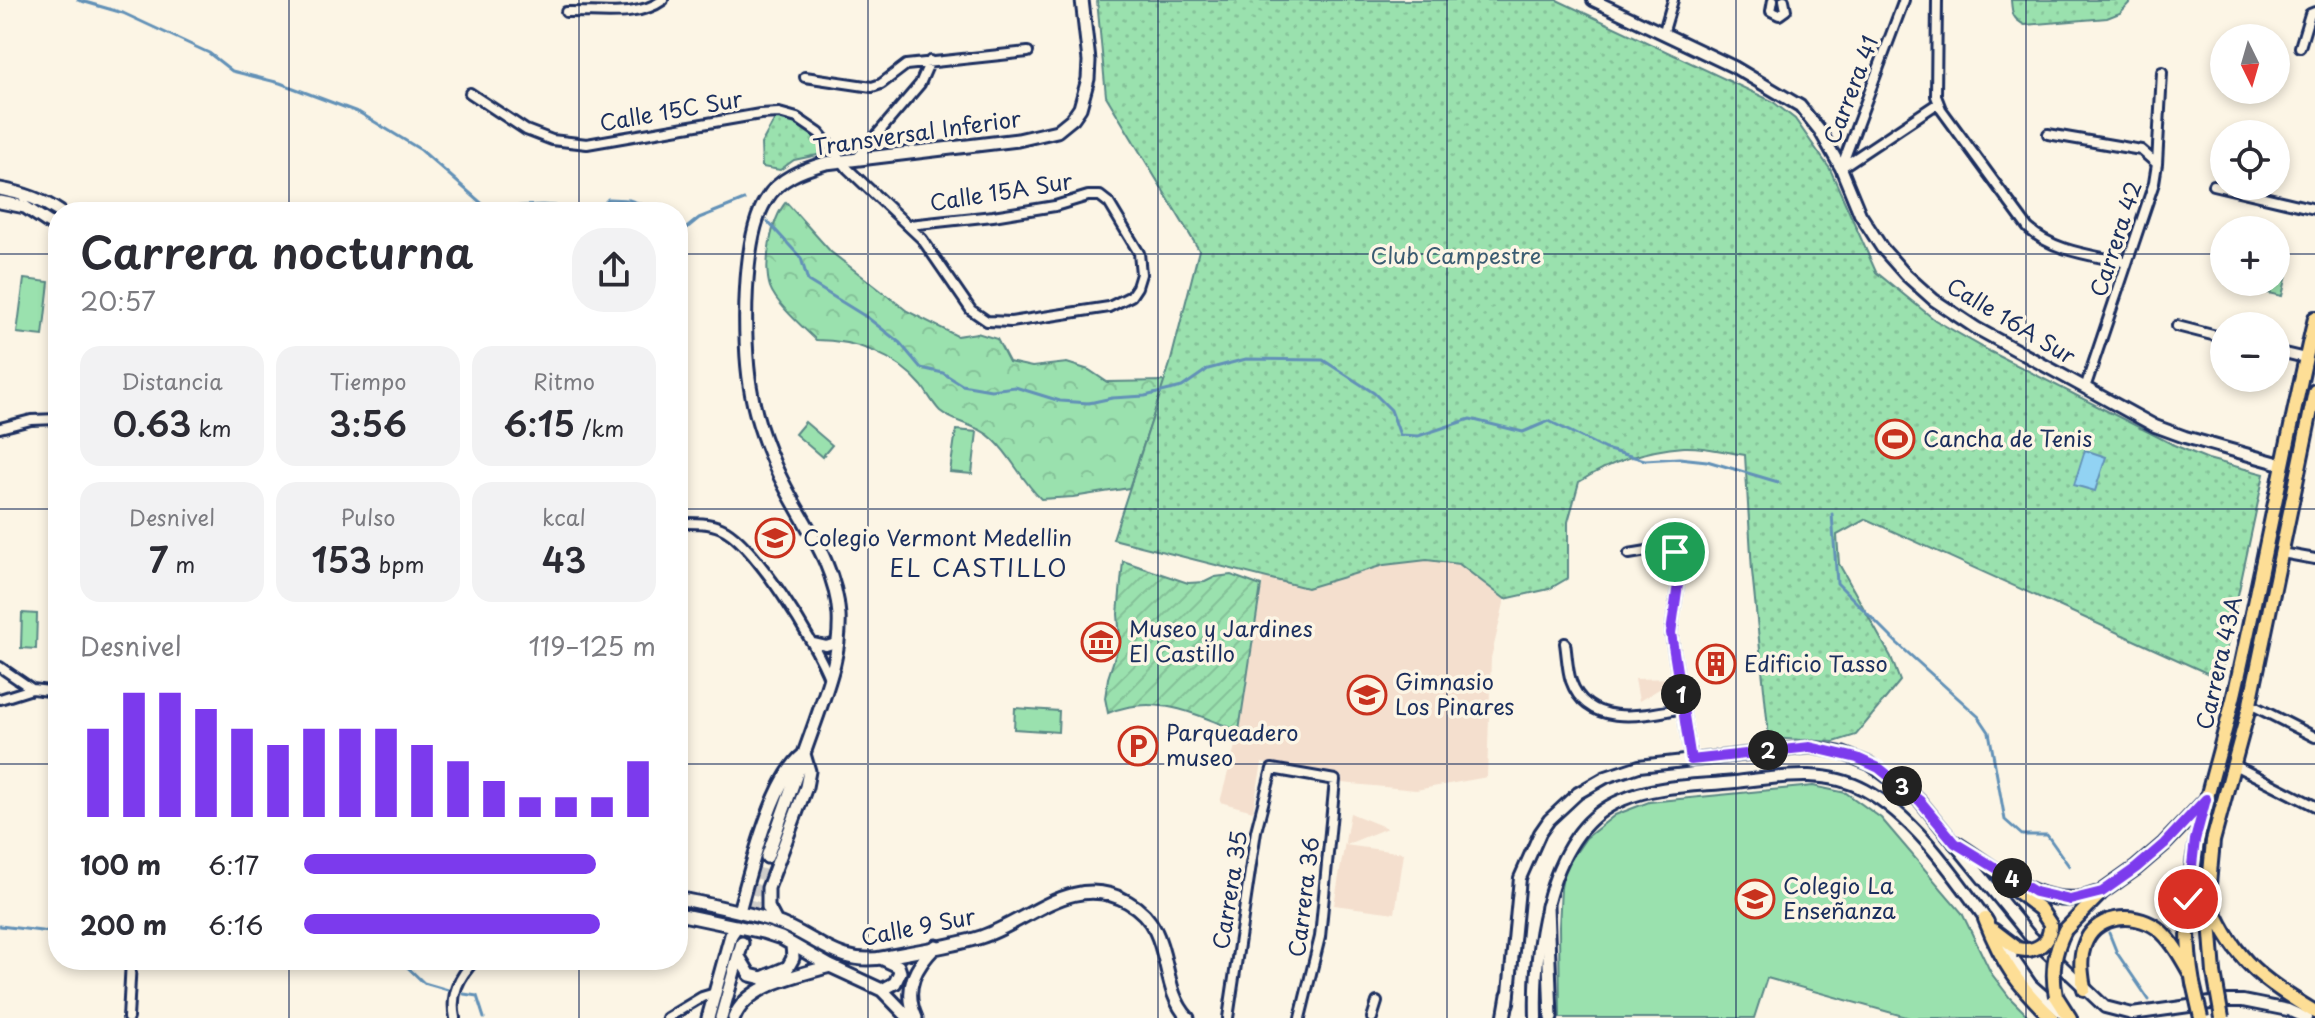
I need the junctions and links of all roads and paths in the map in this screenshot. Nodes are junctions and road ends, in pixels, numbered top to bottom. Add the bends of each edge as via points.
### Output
1 (663, 0) edge
2 (1082, 0) edge
3 (1593, 0) edge
4 (1673, 0) edge
5 (1784, 0) edge
6 (1904, 0) edge
7 (1937, 0) edge
8 (1770, 1) edge
9 (566, 12) dead end
10 (2315, 12) edge
11 (1664, 31) junction
12 (2300, 47) dead end
13 (1028, 52) dead end
14 (930, 61) junction
15 (2162, 72) dead end
16 (805, 77) dead end
17 (470, 93) dead end
18 (1938, 103) junction
19 (2048, 134) dead end
20 (877, 137) junction
21 (830, 148) junction
22 (878, 155) junction
23 (858, 157) junction
24 (840, 160) junction
25 (826, 163) junction
26 (2157, 164) junction
27 (1841, 168) junction
28 (0, 189) edge
29 (2277, 200) edge
30 (0, 202) edge
31 (48, 205) edge
32 (2315, 209) edge
33 (48, 222) edge
34 (909, 225) junction
35 (2127, 263) junction
36 (2315, 318) edge
37 (987, 321) joint
38 (2177, 326) dead end
39 (2210, 334) edge
40 (2290, 354) edge
41 (2305, 358) junction
42 (2085, 388) junction
43 (2315, 391) edge
44 (48, 419) edge
45 (0, 428) edge
46 (2281, 464) junction
47 (688, 523) edge
48 (2282, 553) junction
49 (1629, 554) dead end
50 (2315, 559) edge
51 (2278, 570) junction
52 (839, 642) junction
53 (813, 643) junction
54 (1565, 643) dead end
55 (0, 667) edge
56 (830, 680) junction
57 (32, 689) junction
58 (48, 691) edge
59 (0, 699) edge
60 (2250, 704) junction
61 (1683, 708) junction
62 (2315, 737) edge
63 (804, 754) junction
64 (1691, 760) junction
65 (2234, 765) junction
66 (1335, 780) joint
67 (2206, 799) junction
68 (2315, 806) edge
69 (1955, 843) junction
70 (1974, 855) junction
71 (767, 857) tunnel mouth
72 (2102, 892) junction
73 (2208, 895) junction
74 (688, 900) edge
75 (1547, 906) junction
76 (739, 911) junction
77 (688, 916) edge
78 (776, 922) junction
79 (1989, 925) junction
80 (737, 926) junction
81 (742, 943) tunnel mouth
82 (792, 945) junction
83 (937, 945) junction
84 (739, 957) junction
85 (881, 959) junction
86 (830, 966) junction
87 (130, 970) edge
88 (467, 970) edge
89 (2192, 979) junction
90 (2084, 989) junction
91 (882, 990) junction
92 (715, 993) junction
93 (1508, 995) joint
94 (1377, 1002) dead end
95 (2315, 1012) edge
96 (128, 1018) edge
97 (455, 1018) edge
98 (667, 1018) edge
99 (708, 1018) edge
100 (721, 1018) edge
101 (734, 1018) edge
102 (909, 1018) edge
103 (916, 1018) edge
104 (1188, 1018) edge
105 (1228, 1018) edge
106 (1300, 1018) edge
107 (1372, 1018) edge
108 (1506, 1018) edge
109 (1536, 1018) edge
110 (1551, 1018) edge
111 (2052, 1018) edge
112 (2069, 1018) edge
113 (2201, 1018) edge
114 (2222, 1018) edge
115 (2306, 1018) edge

1 - 9 street via 637,11
2 - 22 main road, Transversal Inferior via 1088,79 1080,108 1066,125 1018,140
3 - 11 street, Calle 16A Sur
4 - 11 street
5 - 8 street via 1786,10 1779,15 1771,11
6 - 27 street, Carrera 41
7 - 18 street
10 - 12 street
11 - 27 street, Calle 16A Sur via 1800,106
13 - 14 street
14 - 16 street via 900,67 872,87
14 - 20 street via 920,84
15 - 26 street
17 - 21 street, Calle 15C Sur via 526,130 552,140 587,144 779,113 810,126
18 - 27 street, Carrera 41
18 - 35 street via 2037,236 2048,244
19 - 26 street, Carrera 42 via 2141,150
20 - 22 street
20 - 23 street
21 - 24 street, Calle 15C Sur
21 - 25 street
22 - 23 main road, Transversal Inferior
23 - 24 main road, Transversal Inferior
24 - 25 main road, Transversal Inferior
24 - 34 street, Calle 15C Sur
25 - 52 main road, Transversal Inferior via 784,180 761,210 748,268 746,345 762,433 830,570
26 - 35 street, Carrera 42
27 - 42 street, Calle 16A Sur via 1860,214 1905,274 1965,322
28 - 31 main road
29 - 32 street
30 - 33 main road via 25,207
34 - 37 street, Calle 15C Sur via 971,310
34 - 37 street, Calle 15A Sur via 1055,206 1088,196 1109,203 1139,253 1137,287 1121,303 1011,322
35 - 42 street, Carrera 42
36 - 41 main road, Carrera 43A
38 - 39 street
40 - 41 street
41 - 46 main road, Carrera 43A
42 - 46 street, Calle 16A Sur via 2169,432
43 - 48 main road, Carrera 43A
44 - 45 street
46 - 51 main road via 2290,481
46 - 67 main road, Carrera 43A via 2234,693
47 - 53 street via 723,528 737,538
48 - 50 street
48 - 51 main road, Carrera 43A
49 - 61 street via 1675,552 1680,570 1671,633
51 - 60 main road, Carrera 43A
52 - 53 street
52 - 56 main road, Transversal Inferior
53 - 56 street
54 - 61 street via 1570,678 1593,707 1618,716
55 - 57 street
56 - 63 main road, Transversal Inferior
57 - 58 street
57 - 59 street
60 - 62 street
60 - 65 main road, Carrera 43A
61 - 64 street
63 - 71 main road, Transversal Inferior
63 - 76 main road via 779,788
63 - 78 main road via 806,787 768,888 768,907
64 - 69 street via 1810,747 1857,758 1879,768 1920,801
64 - 93 street via 1623,770 1578,793 1560,809 1533,844 1520,878
65 - 68 street
65 - 73 main road, Carrera 43A via 2213,841
66 - 105 street, Carrera 35 via 1272,769 1256,831
66 - 106 street, Carrera 36 via 1320,937
67 - 72 main road via 2164,844
67 - 89 main road, Carrera 43A via 2188,899
69 - 70 main road
69 - 90 street via 2029,935
70 - 72 main road via 2054,898 2083,899
70 - 79 main road, bridge via 2040,909 2050,924 2048,939 2029,951 2018,949
72 - 112 main road, bridge via 2065,930 2055,955 2056,996
73 - 95 main road via 2235,951 2252,969
73 - 114 main road, Carrera 43A, bridge
74 - 76 main road, Calle 9 Sur
75 - 79 street via 1560,862 1579,834 1620,800 1645,792 1815,775 1866,790 1898,813
75 - 109 street
75 - 110 main road
76 - 78 main road, Calle 9 Sur
77 - 80 main road, Calle 9 Sur
78 - 85 main road, Calle 9 Sur via 841,956
79 - 111 main road via 2004,964
79 - 112 street via 2031,985
80 - 82 main road, Calle 9 Sur
80 - 92 main road
81 - 84 main road
82 - 84 main road via 788,967 762,978 750,975
82 - 86 main road, Calle 9 Sur
83 - 85 main road, Calle 9 Sur
83 - 103 main road via 912,978
83 - 104 main road, Calle 9 Sur via 979,937 1059,897 1113,895 1130,903 1154,928 1178,1003
84 - 100 main road
85 - 91 main road via 900,972 895,983
86 - 91 main road, Calle 9 Sur
86 - 101 main road via 753,993
87 - 96 street
88 - 97 street via 452,1005
89 - 90 main road via 2158,929 2124,917 2089,934 2081,958
89 - 113 main road, Carrera 43A, bridge
90 - 115 street via 2105,1007 2122,1013 2243,1001
91 - 102 main road, Calle 9 Sur
92 - 98 street
92 - 99 main road
93 - 108 main road
94 - 107 street

